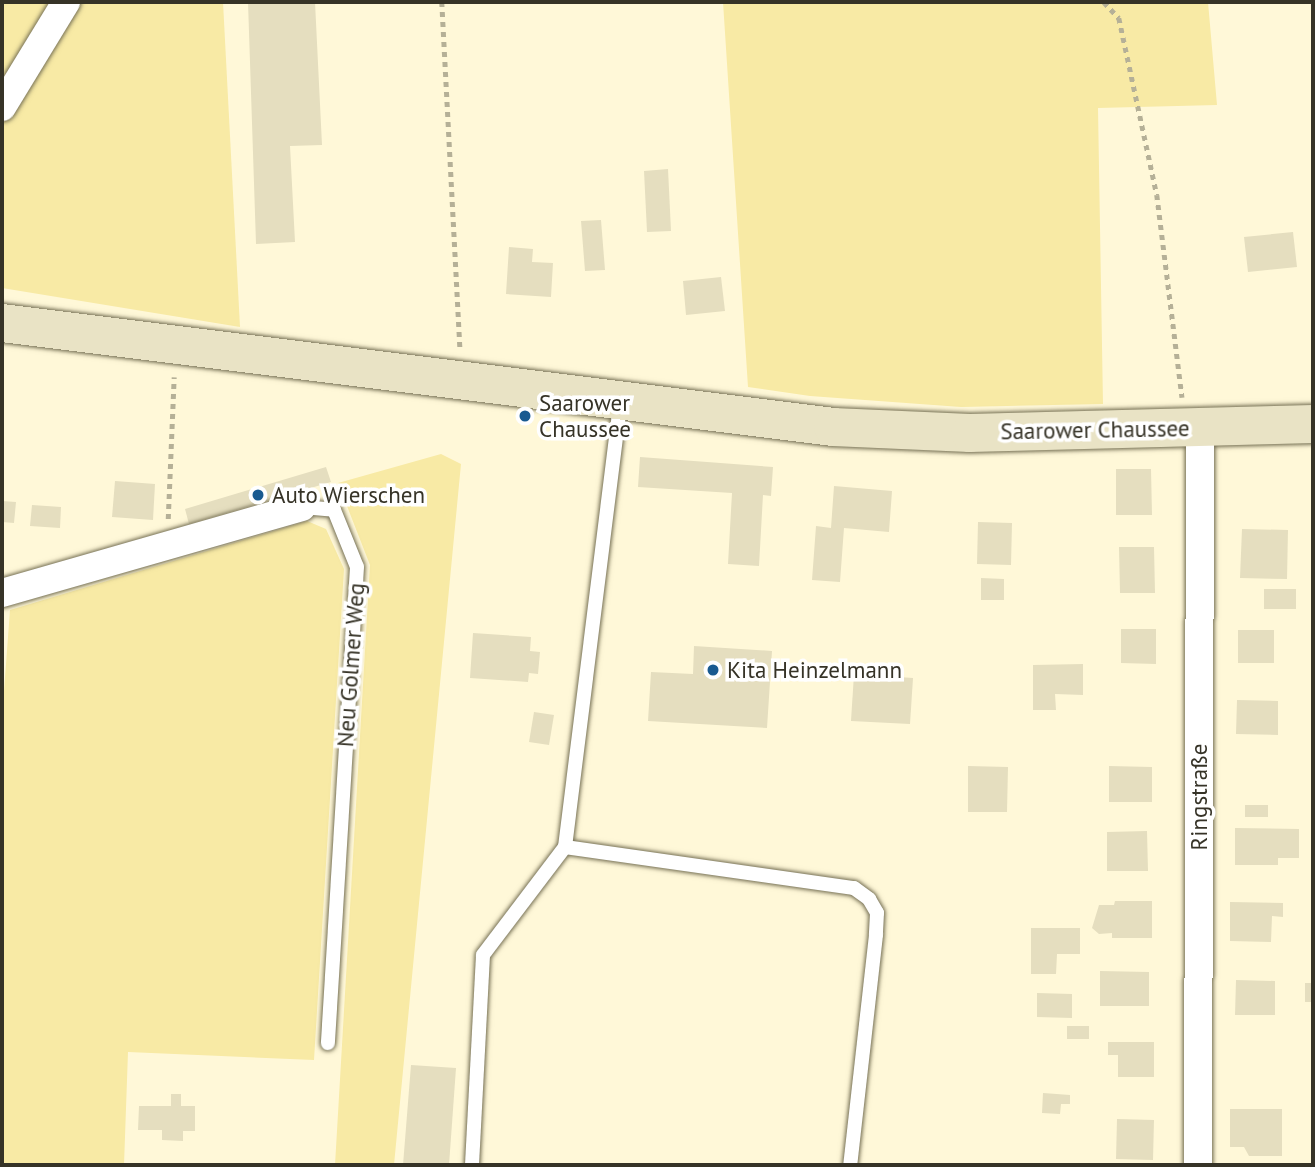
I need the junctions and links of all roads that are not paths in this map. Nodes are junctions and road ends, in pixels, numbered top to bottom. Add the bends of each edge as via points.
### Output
1 (66, 2) edge
2 (2, 107) edge
3 (2, 323) edge
4 (620, 403) junction
5 (1313, 424) edge
6 (1193, 428) junction
7 (302, 507) joint
8 (2, 593) edge
9 (565, 847) junction
10 (328, 1043) dead end
11 (472, 1165) edge
12 (850, 1165) edge
13 (1198, 1165) edge

1 - 2 street
3 - 4 main road, Saarower Chaussee
4 - 6 main road, Saarower Chaussee via 833,427 970,433
4 - 9 lane
5 - 6 main road, Saarower Chaussee
6 - 13 street, Ringstraße
7 - 8 street, Neu Golmer Weg
7 - 10 lane, Neu Golmer Weg via 334,510 357,567
9 - 11 lane via 483,955
9 - 12 lane via 854,888 869,899 877,913 876,935

